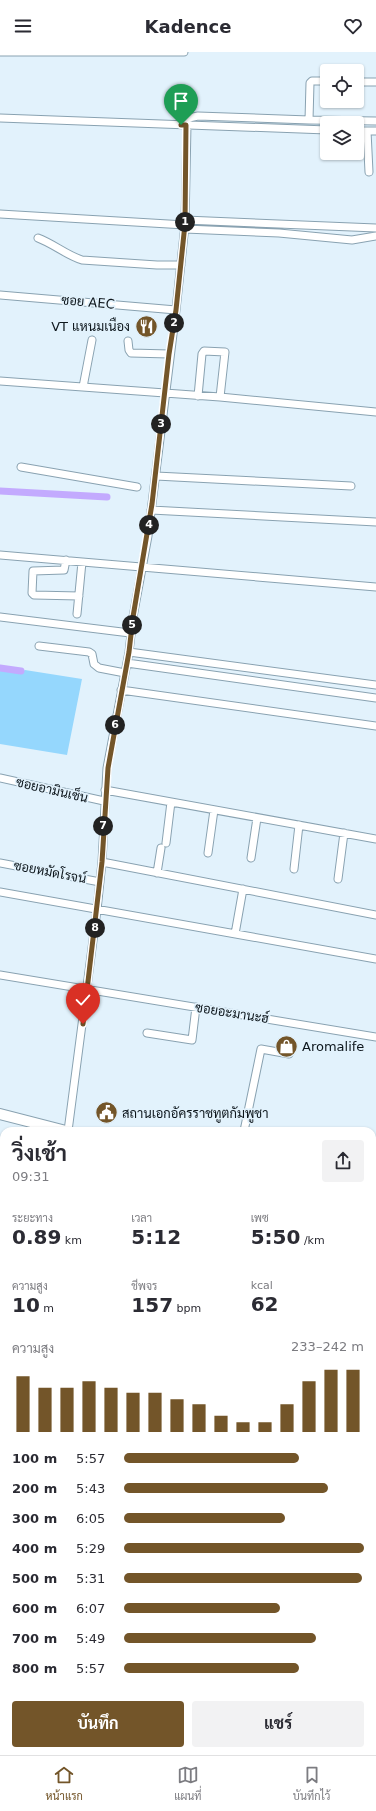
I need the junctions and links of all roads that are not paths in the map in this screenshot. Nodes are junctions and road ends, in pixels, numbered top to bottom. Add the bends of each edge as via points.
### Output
1 (0, 52) edge
2 (26, 52) edge
3 (184, 52) edge
4 (320, 81) edge
5 (364, 82) edge
6 (376, 82) edge
7 (0, 118) edge
8 (309, 120) junction
9 (376, 121) edge
10 (186, 125) junction
11 (320, 130) edge
12 (367, 131) joint
13 (376, 131) edge
14 (368, 172) dead end
15 (0, 214) edge
16 (185, 224) junction
17 (376, 228) edge
18 (376, 236) edge
19 (38, 238) dead end
20 (181, 265) junction
21 (0, 296) edge
22 (176, 310) junction
23 (92, 340) dead end
24 (128, 341) dead end
25 (169, 354) junction
26 (0, 381) edge
27 (83, 387) junction
28 (164, 393) junction
29 (198, 396) junction
30 (220, 397) junction
31 (376, 412) edge
32 (21, 467) dead end
33 (156, 476) junction
34 (351, 486) dead end
35 (136, 487) dead end
36 (151, 510) junction
37 (376, 522) edge
38 (0, 555) edge
39 (66, 560) junction
40 (82, 562) junction
41 (141, 567) junction
42 (376, 587) edge
43 (79, 596) junction
44 (77, 614) dead end
45 (0, 617) edge
46 (130, 633) junction
47 (39, 646) dead end
48 (129, 652) junction
49 (168, 658) junction
50 (127, 663) junction
51 (224, 666) junction
52 (167, 669) junction
53 (125, 673) junction
54 (223, 677) junction
55 (322, 678) junction
56 (376, 685) edge
57 (121, 690) junction
58 (321, 690) junction
59 (376, 698) edge
60 (376, 726) edge
61 (0, 778) edge
62 (105, 790) junction
63 (104, 802) junction
64 (171, 802) junction
65 (214, 810) junction
66 (257, 818) junction
67 (299, 825) junction
68 (344, 834) junction
69 (376, 839) edge
70 (208, 853) dead end
71 (252, 858) dead end
72 (102, 862) junction
73 (0, 863) edge
74 (294, 868) dead end
75 (158, 873) junction
76 (338, 879) dead end
77 (100, 882) junction
78 (243, 890) junction
79 (0, 892) edge
80 (97, 910) junction
81 (376, 915) edge
82 (235, 934) junction
83 (376, 960) edge
84 (0, 975) edge
85 (87, 989) junction
86 (196, 1007) junction
87 (147, 1032) dead end
88 (376, 1037) edge
89 (289, 1054) dead end
90 (0, 1114) edge
91 (51, 1127) edge
92 (68, 1127) edge
93 (245, 1127) edge

1 - 2 street
2 - 3 street
4 - 8 street via 310,83
5 - 6 street
7 - 10 street
8 - 9 street
8 - 10 street via 198,116 189,118
10 - 11 street
10 - 16 street
12 - 13 street
12 - 14 street
15 - 16 street
16 - 17 street
16 - 18 street via 352,240
16 - 20 street
19 - 20 street via 51,242 82,260
20 - 22 street
21 - 22 street, ซอย AEC
22 - 25 street
23 - 27 street
24 - 25 street via 131,353
25 - 28 street
26 - 27 street
27 - 28 street
28 - 29 street
28 - 33 street
29 - 30 street
29 - 30 street via 202,354 207,350 225,352
30 - 31 street
32 - 35 street
33 - 34 street
33 - 36 street
36 - 37 street
36 - 41 street
38 - 39 street
39 - 40 street
39 - 43 street via 64,570 33,572 32,593 34,596
40 - 41 street
40 - 43 street
41 - 42 street
41 - 46 street
43 - 44 street
45 - 46 street
46 - 48 street
47 - 53 street via 89,652 94,664 99,668
48 - 49 street
48 - 50 street
49 - 51 street
49 - 52 street
50 - 52 street
50 - 53 street
51 - 54 street
51 - 55 street
52 - 54 street
53 - 57 street
54 - 58 street
55 - 56 street
55 - 58 street
57 - 60 street
57 - 62 street
58 - 59 street
61 - 63 street, ซอยอามินเซ็น
62 - 63 street
62 - 64 street
63 - 72 street
64 - 65 street
64 - 75 street
65 - 66 street
65 - 70 street
66 - 67 street
66 - 71 street
67 - 68 street
67 - 74 street
68 - 69 street
68 - 76 street
72 - 75 street
72 - 77 street
73 - 77 street, ซอยหมัดโรจน์
75 - 78 street
77 - 80 street
78 - 81 street
78 - 82 street
79 - 80 street
80 - 82 street
80 - 85 street
82 - 83 street
84 - 85 street, ซอยอะมานะฮ์
85 - 86 street, ซอยอะมานะฮ์
85 - 92 street
86 - 87 street via 192,1040
86 - 88 street, ซอยอะมานะฮ์
89 - 93 street via 262,1049
90 - 91 main road

